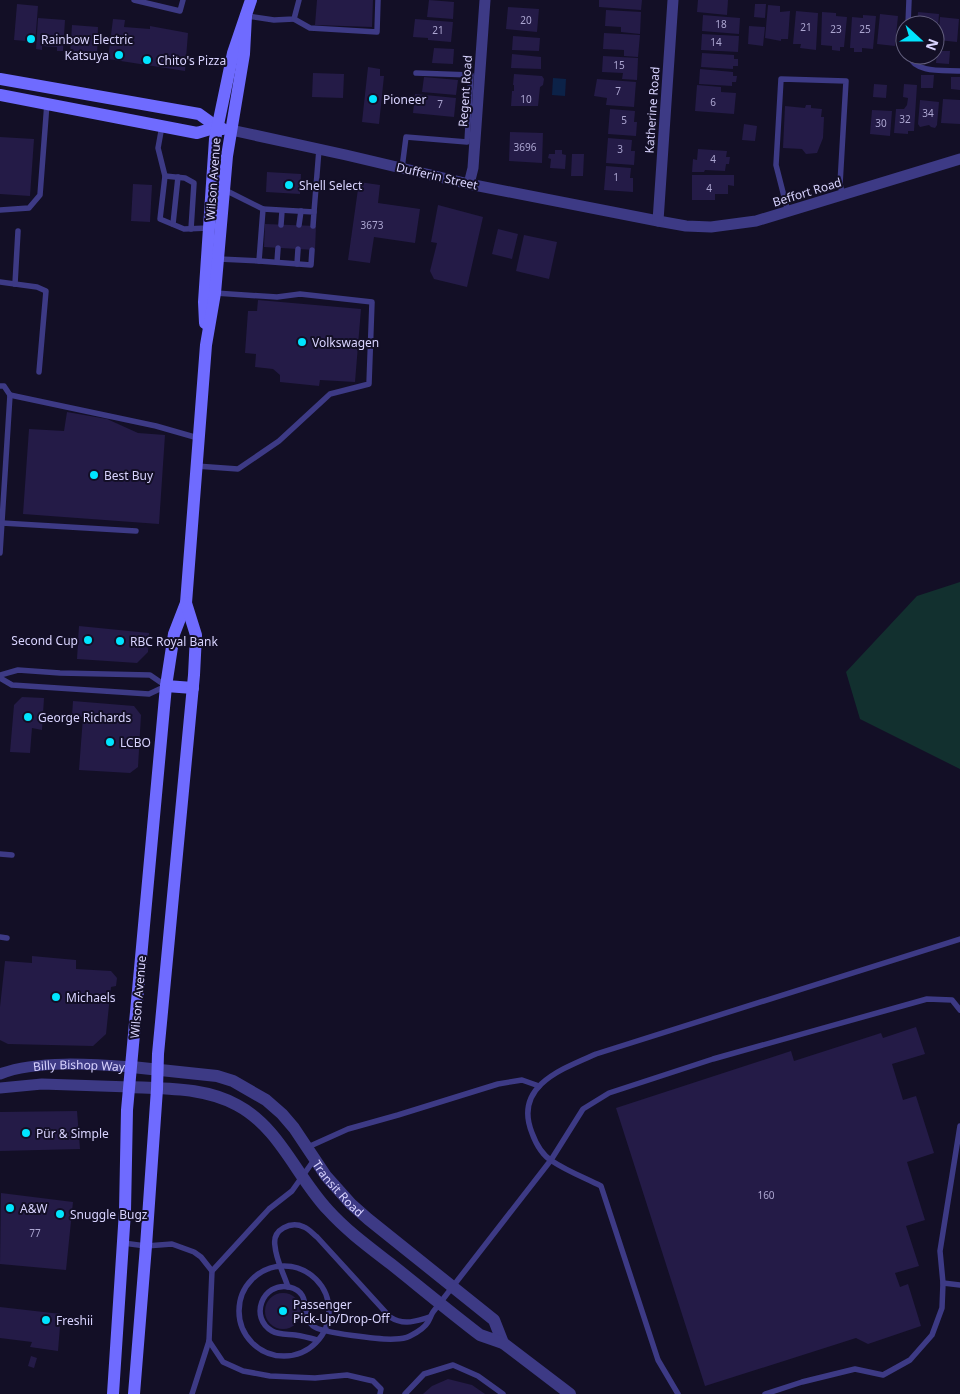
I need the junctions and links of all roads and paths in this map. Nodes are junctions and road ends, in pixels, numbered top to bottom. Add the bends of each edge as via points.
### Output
1 (134, 0) edge
2 (183, 0) edge
3 (251, 0) edge
4 (299, 0) edge
5 (378, 0) edge
6 (485, 0) edge
7 (674, 0) edge
8 (909, 0) edge
9 (908, 15) edge
10 (246, 16) junction
11 (294, 19) junction
12 (916, 65) edge
13 (960, 71) edge
14 (416, 73) dead end
15 (475, 75) junction
16 (0, 79) edge
17 (0, 95) edge
18 (47, 103) junction
19 (472, 121) junction
20 (162, 126) junction
21 (217, 128) junction
22 (231, 130) junction
23 (319, 149) junction
24 (960, 159) edge
25 (402, 168) junction
26 (165, 176) junction
27 (178, 177) junction
28 (469, 184) junction
29 (224, 189) junction
30 (843, 196) junction
31 (264, 209) junction
32 (0, 210) edge
33 (282, 211) junction
34 (301, 211) junction
35 (314, 212) junction
36 (788, 212) junction
37 (658, 221) junction
38 (173, 224) junction
39 (281, 224) dead end
40 (299, 225) dead end
41 (313, 226) dead end
42 (191, 228) junction
43 (209, 228) junction
44 (18, 231) dead end
45 (278, 248) dead end
46 (298, 249) dead end
47 (312, 250) dead end
48 (219, 259) junction
49 (259, 261) junction
50 (277, 262) junction
51 (297, 264) junction
52 (0, 282) edge
53 (15, 284) junction
54 (215, 293) junction
55 (206, 345) junction
56 (39, 372) dead end
57 (0, 386) edge
58 (10, 395) junction
59 (198, 439) junction
60 (196, 466) junction
61 (2, 522) junction
62 (136, 531) dead end
63 (0, 553) edge
64 (186, 604) junction
65 (0, 676) edge
66 (166, 686) junction
67 (193, 688) junction
68 (0, 854) edge
69 (12, 855) dead end
70 (0, 937) edge
71 (7, 938) dead end
72 (960, 939) edge
73 (960, 1010) edge
74 (132, 1067) junction
75 (158, 1069) junction
76 (4, 1070) edge
77 (539, 1086) junction
78 (130, 1087) junction
79 (5, 1088) edge
80 (157, 1089) junction
81 (0, 1093) edge
82 (960, 1126) edge
83 (307, 1148) junction
84 (314, 1160) junction
85 (550, 1160) junction
86 (302, 1177) junction
87 (123, 1243) junction
88 (146, 1246) junction
89 (281, 1265) junction
90 (212, 1271) junction
91 (943, 1283) junction
92 (960, 1285) edge
93 (288, 1287) junction
94 (453, 1288) junction
95 (440, 1303) junction
96 (430, 1317) junction
97 (325, 1332) junction
98 (317, 1340) junction
99 (209, 1341) junction
100 (503, 1342) junction
101 (113, 1394) edge
102 (134, 1394) edge
103 (192, 1394) edge
104 (380, 1394) edge
105 (406, 1394) edge
106 (503, 1394) edge
107 (570, 1394) edge
108 (678, 1394) edge
109 (765, 1394) edge

1 - 2 lane via 180,11
3 - 10 main road, Wilson Avenue
4 - 11 lane
5 - 11 lane via 376,32 310,28
6 - 15 street, Regent Road
7 - 37 street, Katherine Road
8 - 9 lane
10 - 11 lane
10 - 21 main road, Wilson Avenue via 233,53
10 - 22 main road, Wilson Avenue via 244,54
12 - 13 lane
14 - 15 lane
15 - 19 street, Regent Road
16 - 21 main road, Dufferin Street via 199,114
17 - 18 main road, Dufferin Street
18 - 20 main road, Dufferin Street
18 - 32 lane via 40,195 29,208
19 - 25 lane via 467,142 406,137
19 - 28 street, Regent Road via 473,168
20 - 21 main road, Dufferin Street via 197,133
20 - 26 lane via 158,148
21 - 22 main road, Dufferin Street
21 - 43 main road, Wilson Avenue
22 - 23 street, Dufferin Street
22 - 29 main road, Wilson Avenue
23 - 25 street, Dufferin Street
23 - 35 lane
24 - 30 street, Beffort Road
25 - 28 street, Dufferin Street
26 - 27 lane
26 - 38 lane via 160,219
27 - 38 lane
27 - 42 lane via 194,183
28 - 37 street, Dufferin Street
29 - 31 lane
29 - 48 main road, Wilson Avenue
30 - 36 street, Beffort Road
30 - 36 lane via 840,184 846,81 781,79 776,165
31 - 33 lane
31 - 49 lane
33 - 34 lane
33 - 39 lane
34 - 35 lane
34 - 40 lane
35 - 41 lane
36 - 37 street, Beffort Road via 756,221 711,227
38 - 42 lane
42 - 43 lane
43 - 55 main road, Wilson Avenue via 204,302
44 - 53 lane
45 - 50 lane
46 - 51 lane
47 - 51 lane via 311,265
48 - 49 lane
48 - 54 main road, Wilson Avenue
49 - 50 lane
50 - 51 lane
52 - 53 lane
53 - 56 lane via 46,290
54 - 55 main road, Wilson Avenue
54 - 60 lane via 300,294 372,302 369,384 330,394 279,441 238,469
55 - 59 main road, Wilson Avenue
57 - 58 lane via 4,386
58 - 59 lane via 156,426
58 - 61 lane
59 - 60 main road, Wilson Avenue
60 - 64 main road, Wilson Avenue
61 - 62 lane
61 - 63 lane
64 - 66 main road, Wilson Avenue via 174,634
64 - 67 main road, Wilson Avenue via 196,635
65 - 66 lane via 18,670 150,675
65 - 66 lane via 12,685 149,694
66 - 67 main road
66 - 74 main road, Wilson Avenue
67 - 75 main road, Wilson Avenue
68 - 69 lane
70 - 71 lane
72 - 77 lane via 596,1054 558,1071
73 - 85 lane via 952,1000 927,999 609,1093 583,1109
74 - 75 street, Billy Bishop Way
74 - 76 street, Billy Bishop Way via 43,1065
74 - 78 main road, Wilson Avenue
75 - 80 main road, Wilson Avenue
75 - 83 street, Transit Road via 217,1076 248,1088 282,1114
77 - 83 lane via 522,1080 498,1084 348,1129
77 - 85 lane via 527,1114 536,1146
78 - 79 street, Billy Bishop Way via 42,1084
78 - 80 street, Billy Bishop Way
78 - 87 main road, Wilson Avenue
79 - 81 lane
80 - 86 street, Transit Road via 206,1093 238,1105 266,1126
80 - 88 main road, Wilson Avenue
82 - 91 lane via 940,1251
83 - 84 street, Transit Road
84 - 86 lane
84 - 94 street, Transit Road via 337,1190 368,1220
85 - 94 lane
85 - 108 lane via 600,1186 658,1360
86 - 90 lane
86 - 95 street, Transit Road via 341,1223
87 - 88 lane
87 - 101 main road, Wilson Avenue
88 - 90 lane via 172,1244 194,1252
88 - 102 main road, Wilson Avenue
89 - 93 lane
89 - 96 lane via 275,1237 287,1226 306,1228 390,1317 408,1323
89 - 97 lane via 309,1273 323,1287 329,1309
89 - 98 lane via 252,1278 241,1293 238,1314 244,1334 260,1349 273,1355 286,1356 308,1350
90 - 99 lane
91 - 92 lane
91 - 109 lane via 942,1308 932,1335 910,1360 883,1375 855,1369
93 - 97 lane via 299,1292 305,1301 309,1322
93 - 98 lane via 267,1292 259,1308 261,1318 274,1332
94 - 95 lane
94 - 100 street, Transit Road via 494,1320
95 - 96 lane
95 - 100 street, Transit Road via 480,1335
96 - 97 lane via 419,1331 401,1339
97 - 98 lane
99 - 103 lane
99 - 104 lane via 224,1362 243,1371 315,1378 347,1375 373,1381 381,1389
100 - 107 street, Transit Road
105 - 106 lane via 424,1374 453,1365 478,1376

